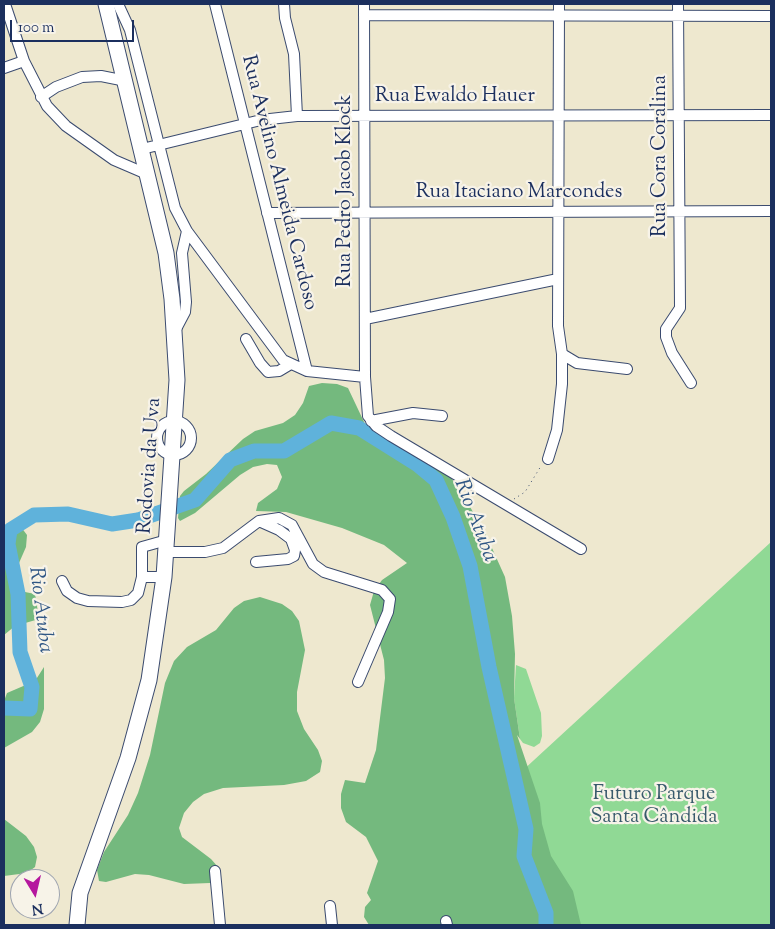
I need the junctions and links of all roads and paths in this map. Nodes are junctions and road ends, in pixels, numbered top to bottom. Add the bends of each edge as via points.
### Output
1 (5, 4) edge
2 (106, 4) edge
3 (118, 4) edge
4 (216, 4) edge
5 (284, 4) edge
6 (364, 4) edge
7 (459, 4) edge
8 (559, 4) edge
9 (678, 4) edge
10 (364, 15) junction
11 (459, 16) junction
12 (559, 16) junction
13 (678, 16) junction
14 (771, 16) edge
15 (24, 61) junction
16 (4, 68) edge
17 (126, 82) junction
18 (41, 97) junction
19 (364, 115) junction
20 (558, 115) junction
21 (679, 115) junction
22 (771, 115) edge
23 (297, 116) junction
24 (245, 124) junction
25 (159, 145) junction
26 (142, 149) junction
27 (149, 175) junction
28 (559, 211) junction
29 (679, 211) junction
30 (771, 211) edge
31 (364, 212) junction
32 (268, 213) junction
33 (187, 231) junction
34 (558, 279) junction
35 (365, 319) junction
36 (174, 330) junction
37 (246, 339) dead end
38 (562, 354) junction
39 (289, 365) junction
40 (627, 369) dead end
41 (307, 371) junction
42 (365, 377) junction
43 (691, 383) dead end
44 (442, 416) dead end
45 (371, 421) junction
46 (548, 459) joint
47 (509, 507) junction
48 (259, 521) junction
49 (167, 539) junction
50 (581, 549) dead end
51 (256, 562) dead end
52 (142, 577) junction
53 (164, 577) junction
54 (62, 581) dead end
55 (358, 682) dead end
56 (215, 871) dead end
57 (330, 906) dead end
58 (77, 925) edge
59 (220, 925) edge
60 (332, 925) edge

1 - 15 street
2 - 17 highway, Rodovia da Uva
3 - 25 street via 130,30
4 - 24 street, Rua Avelino Almeida Cardoso
5 - 23 street via 284,18 294,54
6 - 10 street, Rua Pedro Jacob Klock
7 - 11 street
8 - 12 street
9 - 13 street, Rua Cora Coralina
10 - 11 street
10 - 19 street, Rua Pedro Jacob Klock
11 - 12 street
12 - 13 street
12 - 20 street
13 - 14 street
13 - 21 street, Rua Cora Coralina
15 - 16 street
15 - 18 street
17 - 18 street via 101,76 82,77
17 - 26 highway, Rodovia da Uva
18 - 27 street via 54,114 78,135 123,165
19 - 20 street, Rua Ewaldo Hauer
19 - 23 street, Rua Ewaldo Hauer
19 - 31 street, Rua Pedro Jacob Klock
20 - 21 street, Rua Ewaldo Hauer
20 - 28 street
21 - 22 street, Rua Ewaldo Hauer
21 - 29 street, Rua Cora Coralina
23 - 24 street, Rua Ewaldo Hauer
24 - 25 street, Rua Ewaldo Hauer
24 - 32 street, Rua Avelino Almeida Cardoso
25 - 26 street, Rua Ewaldo Hauer
25 - 33 street via 175,208
26 - 27 highway, Rodovia da Uva
27 - 36 highway, Rodovia da Uva via 166,253
28 - 29 street, Rua Itaciano Marcondes
28 - 31 street, Rua Itaciano Marcondes
28 - 34 street
29 - 30 street, Rua Itaciano Marcondes
29 - 43 street, Rua Cora Coralina via 680,308 666,329 666,337
31 - 32 street, Rua Itaciano Marcondes
31 - 35 street, Rua Pedro Jacob Klock
32 - 41 street, Rua Avelino Almeida Cardoso
33 - 36 street via 182,253 185,312
33 - 39 street via 277,354
34 - 35 street
34 - 38 street via 558,326
35 - 42 street, Rua Pedro Jacob Klock
36 - 49 highway, Rodovia da Uva via 177,380
37 - 39 street via 268,372 279,371
38 - 40 street via 577,363
38 - 46 street via 557,430
39 - 41 street
41 - 42 street
42 - 45 street, Rua Pedro Jacob Klock via 366,409
44 - 45 street via 413,413
45 - 47 street via 386,434
46 - 47 path via 525,492 515,497
47 - 50 street
48 - 49 street via 223,548 205,552
48 - 51 street via 279,530 291,540 295,550 294,556 288,560
48 - 55 street via 279,518 292,525 313,564 324,572 382,590 390,599 388,612
49 - 52 street via 142,547
49 - 53 highway, Rodovia da Uva
52 - 53 street
52 - 54 street via 138,594 122,602 77,598 67,591
53 - 58 highway, Rodovia da Uva via 155,648 140,720 80,893
56 - 59 street
57 - 60 street

